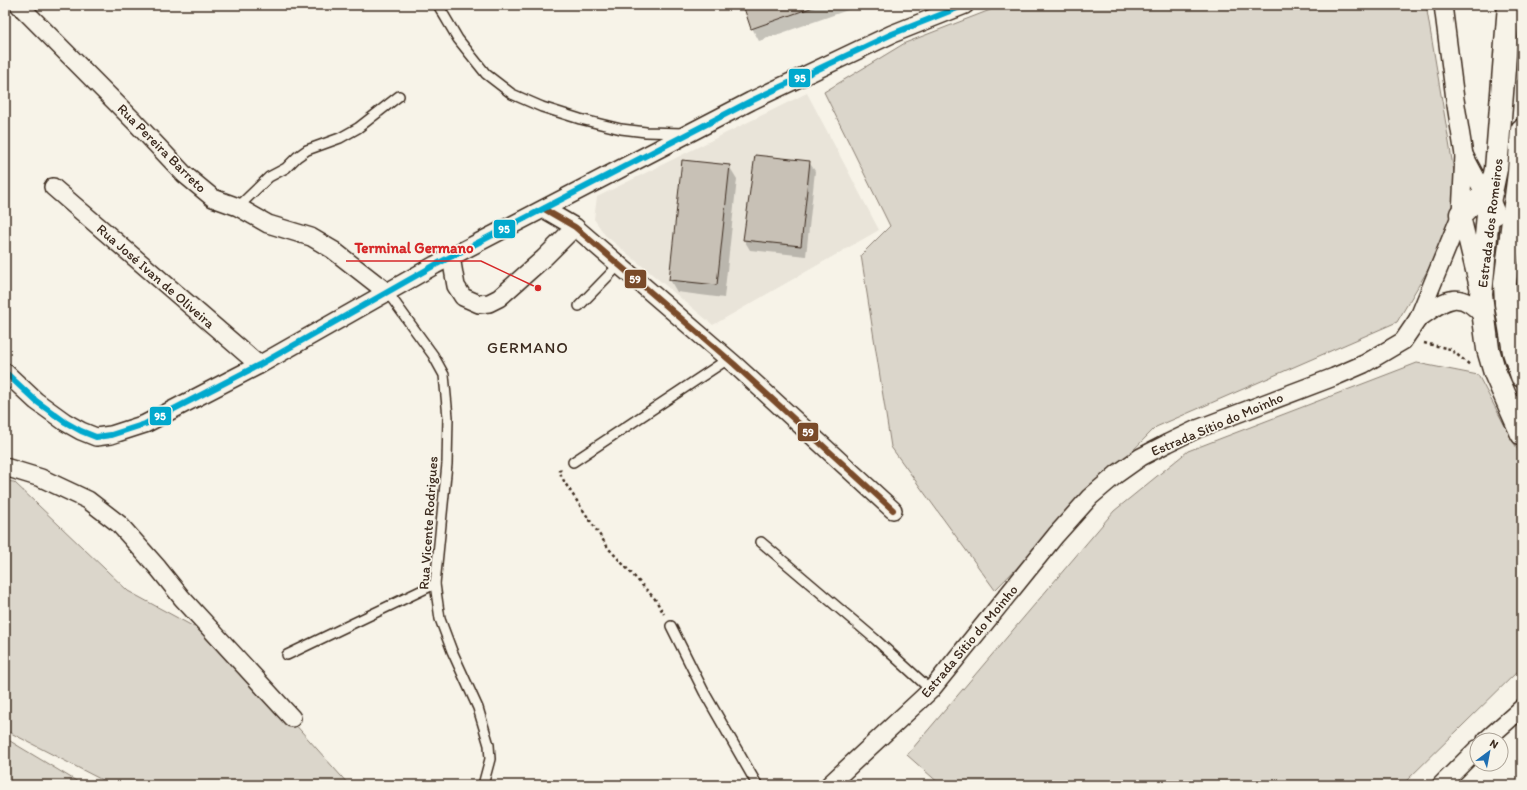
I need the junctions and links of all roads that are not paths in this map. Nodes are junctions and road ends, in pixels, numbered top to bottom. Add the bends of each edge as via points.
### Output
1 (19, 5) edge
2 (438, 5) edge
3 (965, 5) edge
4 (1443, 5) edge
5 (1509, 5) edge
6 (399, 96) dead end
7 (1522, 130) edge
8 (689, 134) junction
9 (1464, 155) junction
10 (53, 187) dead end
11 (1489, 202) junction
12 (238, 207) junction
13 (544, 209) junction
14 (1461, 214) junction
15 (575, 227) junction
16 (452, 257) junction
17 (619, 265) junction
18 (1507, 270) junction
19 (388, 293) junction
20 (1482, 305) junction
21 (579, 306) dead end
22 (1418, 319) junction
23 (728, 359) junction
24 (259, 365) junction
25 (5, 372) edge
26 (1522, 376) edge
27 (1522, 434) edge
28 (573, 462) road end
29 (5, 467) edge
30 (893, 510) dead end
31 (761, 542) dead end
32 (435, 584) junction
33 (671, 626) road end
34 (287, 656) dead end
35 (931, 690) junction
36 (1522, 708) edge
37 (292, 718) dead end
38 (1495, 732) edge
39 (1469, 757) edge
40 (483, 785) edge
41 (758, 785) edge
42 (829, 785) edge
43 (1441, 785) edge

1 - 12 street, Rua Pereira Barreto via 184,174 213,198
2 - 8 lane via 458,39 486,74 512,94 564,114 621,128
3 - 8 street via 892,34 751,101
4 - 9 street via 1454,98
5 - 11 main road, Estrada dos Romeiros via 1496,169
6 - 12 lane via 358,128 297,157 286,168 269,177
7 - 18 main road, Estrada dos Romeiros
8 - 13 street
9 - 11 street
9 - 14 street
10 - 24 street, Rua José Ivan de Oliveira
11 - 14 main road via 1477,200
11 - 18 main road via 1496,217
11 - 20 main road, Estrada dos Romeiros
12 - 19 street, Rua Pereira Barreto via 268,224 311,237 334,250
13 - 15 street
13 - 16 street
14 - 20 street
14 - 22 street, Estrada Sítio do Moinho
15 - 16 street via 544,258 490,304 479,304 463,297 456,286
15 - 17 street
16 - 19 street
17 - 21 lane
17 - 23 street
18 - 26 main road, Estrada dos Romeiros via 1506,304 1514,352
19 - 24 street
19 - 32 lane, Rua Vicente Rodrigues via 434,355 444,375 448,417 447,464
20 - 22 street via 1474,306 1462,299 1449,300
20 - 27 main road, Estrada dos Romeiros via 1488,349 1495,373
22 - 35 street, Estrada Sítio do Moinho via 1403,341 1364,364 1197,429 1141,457 1117,474 1090,497 1056,535
23 - 28 lane
23 - 30 street
24 - 25 street via 145,424 96,437 59,418
29 - 37 street via 41,478 88,500 119,524 182,598
31 - 35 lane
32 - 34 lane
32 - 40 lane, Rua Vicente Rodrigues via 440,619 490,745 490,759
33 - 41 lane via 704,692
35 - 42 street, Estrada Sítio do Moinho
36 - 38 street
39 - 43 street

